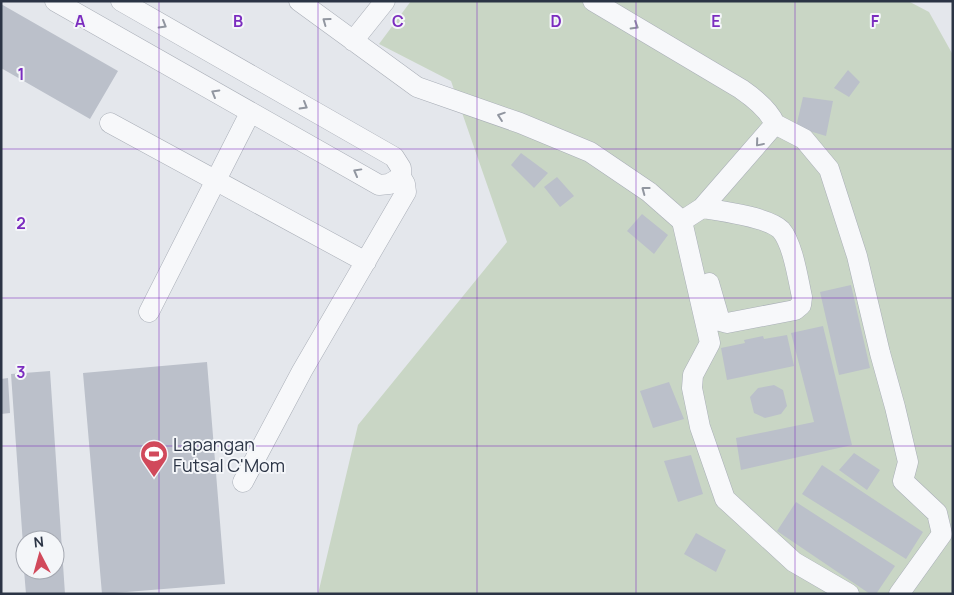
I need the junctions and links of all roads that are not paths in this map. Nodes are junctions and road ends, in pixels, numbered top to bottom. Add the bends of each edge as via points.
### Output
1 (54, 1) edge
2 (121, 1) edge
3 (299, 1) edge
4 (385, 1) edge
5 (593, 1) edge
6 (353, 41) junction
7 (250, 112) junction
8 (110, 123) dead end
9 (775, 124) junction
10 (400, 177) junction
11 (216, 180) junction
12 (691, 215) junction
13 (366, 262) junction
14 (149, 312) dead end
15 (243, 482) dead end
16 (849, 594) edge
17 (899, 594) edge

7 -> 1 street
2 -> 10 street via 394,157 401,168
6 -> 3 street
4 - 6 street
5 -> 9 street via 741,89 756,100
12 -> 6 street via 649,192 590,152 520,123 417,87
10 -> 7 street via 389,184 379,184
7 - 11 street
8 - 11 street
9 -> 12 street
9 - 17 street via 804,139 829,169 857,256 900,425 908,462 903,481 937,513 942,534
10 - 13 street via 406,192
11 - 13 street
11 - 14 street
12 - 12 street via 759,219 780,230 790,246 801,305 785,312 727,323 720,321
12 - 16 street via 710,342 693,375 692,388 700,427 725,499 794,562
13 - 15 street via 302,371

